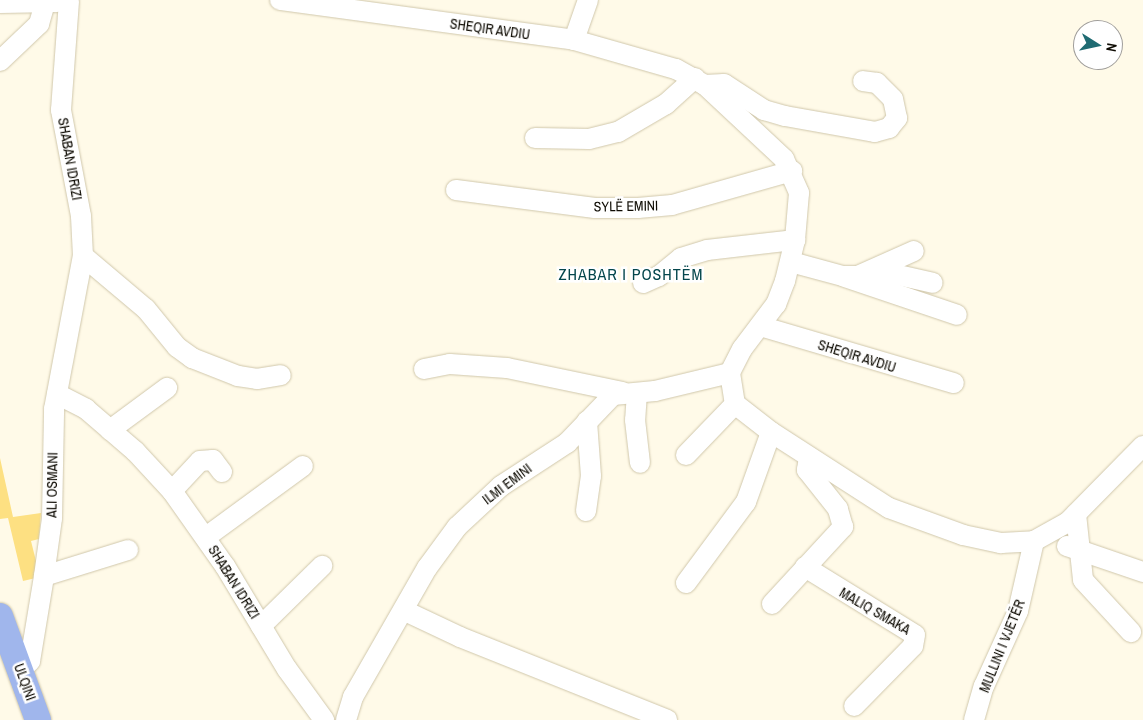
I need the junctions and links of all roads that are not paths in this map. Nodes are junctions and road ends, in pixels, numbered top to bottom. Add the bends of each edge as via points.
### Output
1 (280, 0) edge
2 (588, 0) edge
3 (71, 1) edge
4 (0, 3) edge
5 (44, 3) junction
6 (574, 40) junction
7 (0, 61) edge
8 (700, 81) junction
9 (863, 81) dead end
10 (535, 138) dead end
11 (792, 171) junction
12 (456, 190) dead end
13 (795, 240) junction
14 (914, 251) dead end
15 (83, 256) junction
16 (791, 262) junction
17 (876, 270) junction
18 (843, 276) junction
19 (644, 283) dead end
20 (932, 283) dead end
21 (957, 315) dead end
22 (760, 326) junction
23 (424, 369) dead end
24 (730, 373) junction
25 (281, 375) dead end
26 (954, 383) dead end
27 (167, 388) dead end
28 (630, 392) junction
29 (57, 394) junction
30 (735, 404) junction
31 (587, 421) junction
32 (110, 430) junction
33 (771, 432) junction
34 (1143, 446) edge
35 (686, 455) dead end
36 (809, 457) junction
37 (640, 463) dead end
38 (303, 466) dead end
39 (222, 472) dead end
40 (172, 491) junction
41 (586, 511) dead end
42 (1076, 514) junction
43 (206, 537) junction
44 (1040, 539) junction
45 (128, 550) dead end
46 (1078, 552) junction
47 (322, 566) dead end
48 (805, 567) junction
49 (1143, 572) edge
50 (44, 576) junction
51 (686, 583) dead end
52 (772, 604) dead end
53 (405, 611) junction
54 (0, 616) edge
55 (261, 626) junction
56 (1131, 632) dead end
57 (21, 670) junction
58 (854, 706) dead end
59 (38, 720) edge
60 (324, 720) edge
61 (346, 720) edge
62 (667, 720) edge
63 (974, 720) edge

1 - 6 street, SHEQIR AVDIU
2 - 6 street
3 - 5 street
3 - 15 street, SHABAN IDRIZI via 61,110 80,216
4 - 5 street
5 - 7 street via 39,24
6 - 8 street, SHEQIR AVDIU via 618,50
8 - 9 street, SHEQIR AVDIU via 724,84 764,110 784,116 875,132 889,128 897,118 893,99 877,84
8 - 10 street via 618,132 589,138
8 - 11 street, SHEQIR AVDIU via 771,144
11 - 12 street, SYLË EMINI via 672,205 638,208 595,208
11 - 13 street, SHEQIR AVDIU via 799,193
13 - 16 street, SHEQIR AVDIU
13 - 19 street via 707,250 681,258 659,276
14 - 17 street via 884,262
15 - 25 street via 146,309 177,347 192,358 238,376 257,379
15 - 29 street, SHABAN IDRIZI
16 - 18 street
16 - 22 street, SHEQIR AVDIU via 776,304
17 - 18 street
17 - 20 street
18 - 21 street
22 - 24 street, SHEQIR AVDIU via 742,349
22 - 26 street, SHEQIR AVDIU
23 - 28 street via 450,364 507,368
24 - 28 street, ILMI EMINI
24 - 30 street
27 - 32 street
28 - 31 street, ILMI EMINI via 608,397
28 - 37 street
29 - 32 street, SHABAN IDRIZI via 86,409
29 - 50 street, ALI OSMANI via 52,518
30 - 33 street
30 - 35 street
31 - 41 street via 591,476
31 - 53 street, ILMI EMINI via 567,443 501,486 457,527 427,568
32 - 40 street, SHABAN IDRIZI
33 - 36 street
33 - 51 street via 746,502
34 - 42 street
36 - 44 street via 861,492 915,519 1001,543
36 - 48 street via 806,470 838,509 844,522
38 - 43 street, SHABAN IDRIZI
39 - 40 street via 213,460 200,460
40 - 43 street, SHABAN IDRIZI
42 - 44 street
42 - 46 street
43 - 55 street, SHABAN IDRIZI
44 - 46 street
44 - 63 street, MULLINI I VJETËR via 1018,611 984,686
45 - 50 street
46 - 49 street
46 - 56 street via 1086,584
47 - 55 street, SHABAN IDRIZI
48 - 52 street
48 - 58 street, MALIQ SMAKA via 916,635 913,646
50 - 57 street, ALI OSMANI via 30,661
53 - 61 street, ILMI EMINI via 352,696
53 - 62 street via 460,637
54 - 57 main road, ULQINI
55 - 60 street, SHABAN IDRIZI
57 - 59 main road, ULQINI

